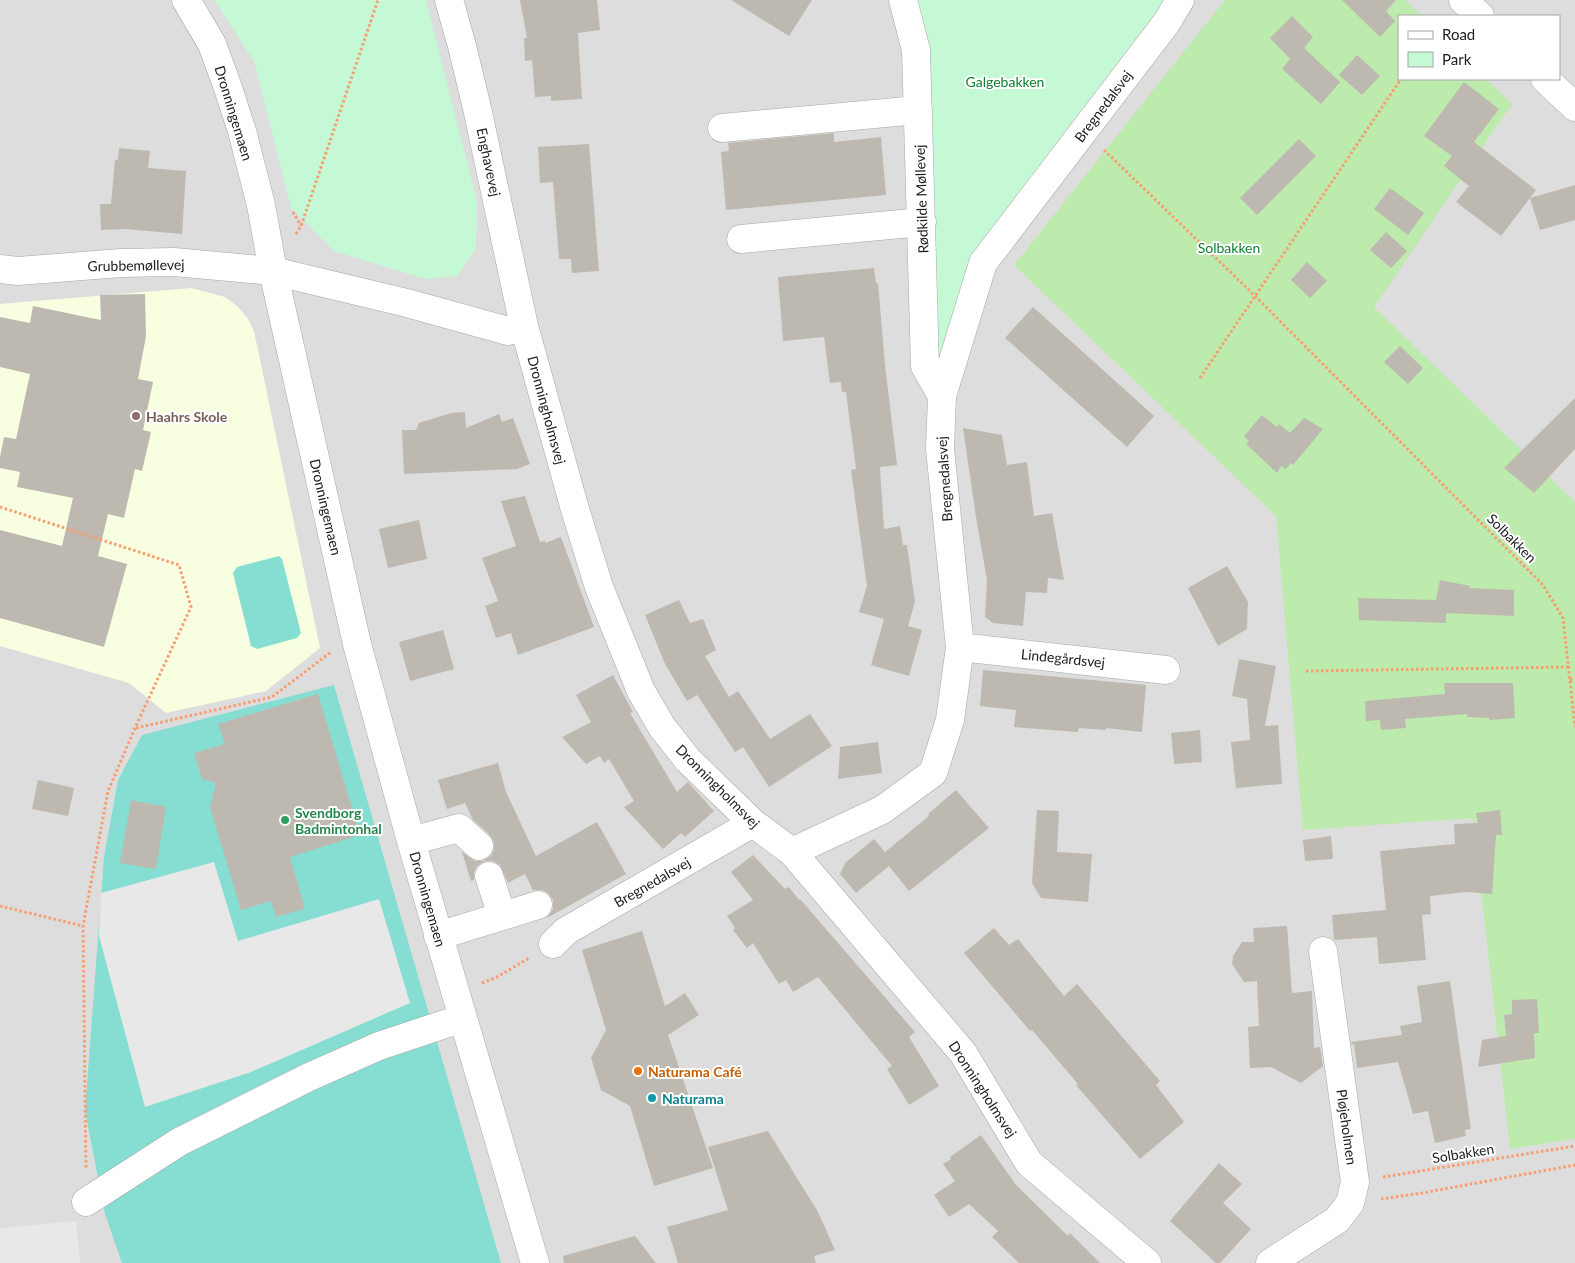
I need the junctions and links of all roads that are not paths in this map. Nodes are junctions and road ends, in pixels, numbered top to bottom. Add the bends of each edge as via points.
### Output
1 (186, 0) edge
2 (449, 0) edge
3 (903, 0) edge
4 (1180, 0) edge
5 (1463, 0) edge
6 (1479, 15) edge
7 (1546, 80) edge
8 (1575, 107) edge
9 (918, 110) junction
10 (722, 128) dead end
11 (922, 222) junction
12 (741, 239) dead end
13 (0, 269) edge
14 (273, 270) junction
15 (524, 326) junction
16 (942, 396) junction
17 (960, 646) junction
18 (1166, 670) dead end
19 (752, 823) junction
20 (411, 841) junction
21 (479, 846) dead end
22 (792, 852) junction
23 (488, 876) dead end
24 (538, 905) dead end
25 (502, 916) junction
26 (438, 936) junction
27 (553, 944) road end
28 (1323, 951) dead end
29 (463, 1018) junction
30 (86, 1202) road end
31 (535, 1263) edge
32 (1147, 1263) edge
33 (1270, 1263) edge

1 - 14 street, Dronningemaen via 212,44 228,84 254,177
2 - 15 street, Enghavevej via 477,108
3 - 9 street, Rødkilde Møllevej via 916,50
4 - 16 street, Bregnedalsvej via 1167,22 983,263
5 - 6 street
7 - 8 street
9 - 10 street
9 - 11 street, Rødkilde Møllevej
11 - 12 street
11 - 16 street, Rødkilde Møllevej via 925,366
13 - 14 street, Grubbemøllevej via 18,271 174,262
14 - 15 street via 508,330
14 - 20 street, Dronningemaen via 357,644
15 - 19 street, Dronningholmsvej via 599,587 641,691 688,760
16 - 17 street, Bregnedalsvej via 940,449
17 - 18 street, Lindegårdsvej
17 - 22 street, Bregnedalsvej via 950,720 933,773 882,810
19 - 22 street, Dronningholmsvej
19 - 27 street, Bregnedalsvej via 566,931
20 - 21 street via 459,828
20 - 26 street, Dronningemaen
22 - 32 street, Dronningholmsvej via 963,1053 1030,1163
23 - 25 street
24 - 25 street
25 - 26 street
26 - 29 street, Dronningemaen
28 - 33 street, Pløjeholmen via 1352,1193 1338,1220
29 - 30 street via 379,1046 309,1077 179,1142
29 - 31 street, Dronningemaen

